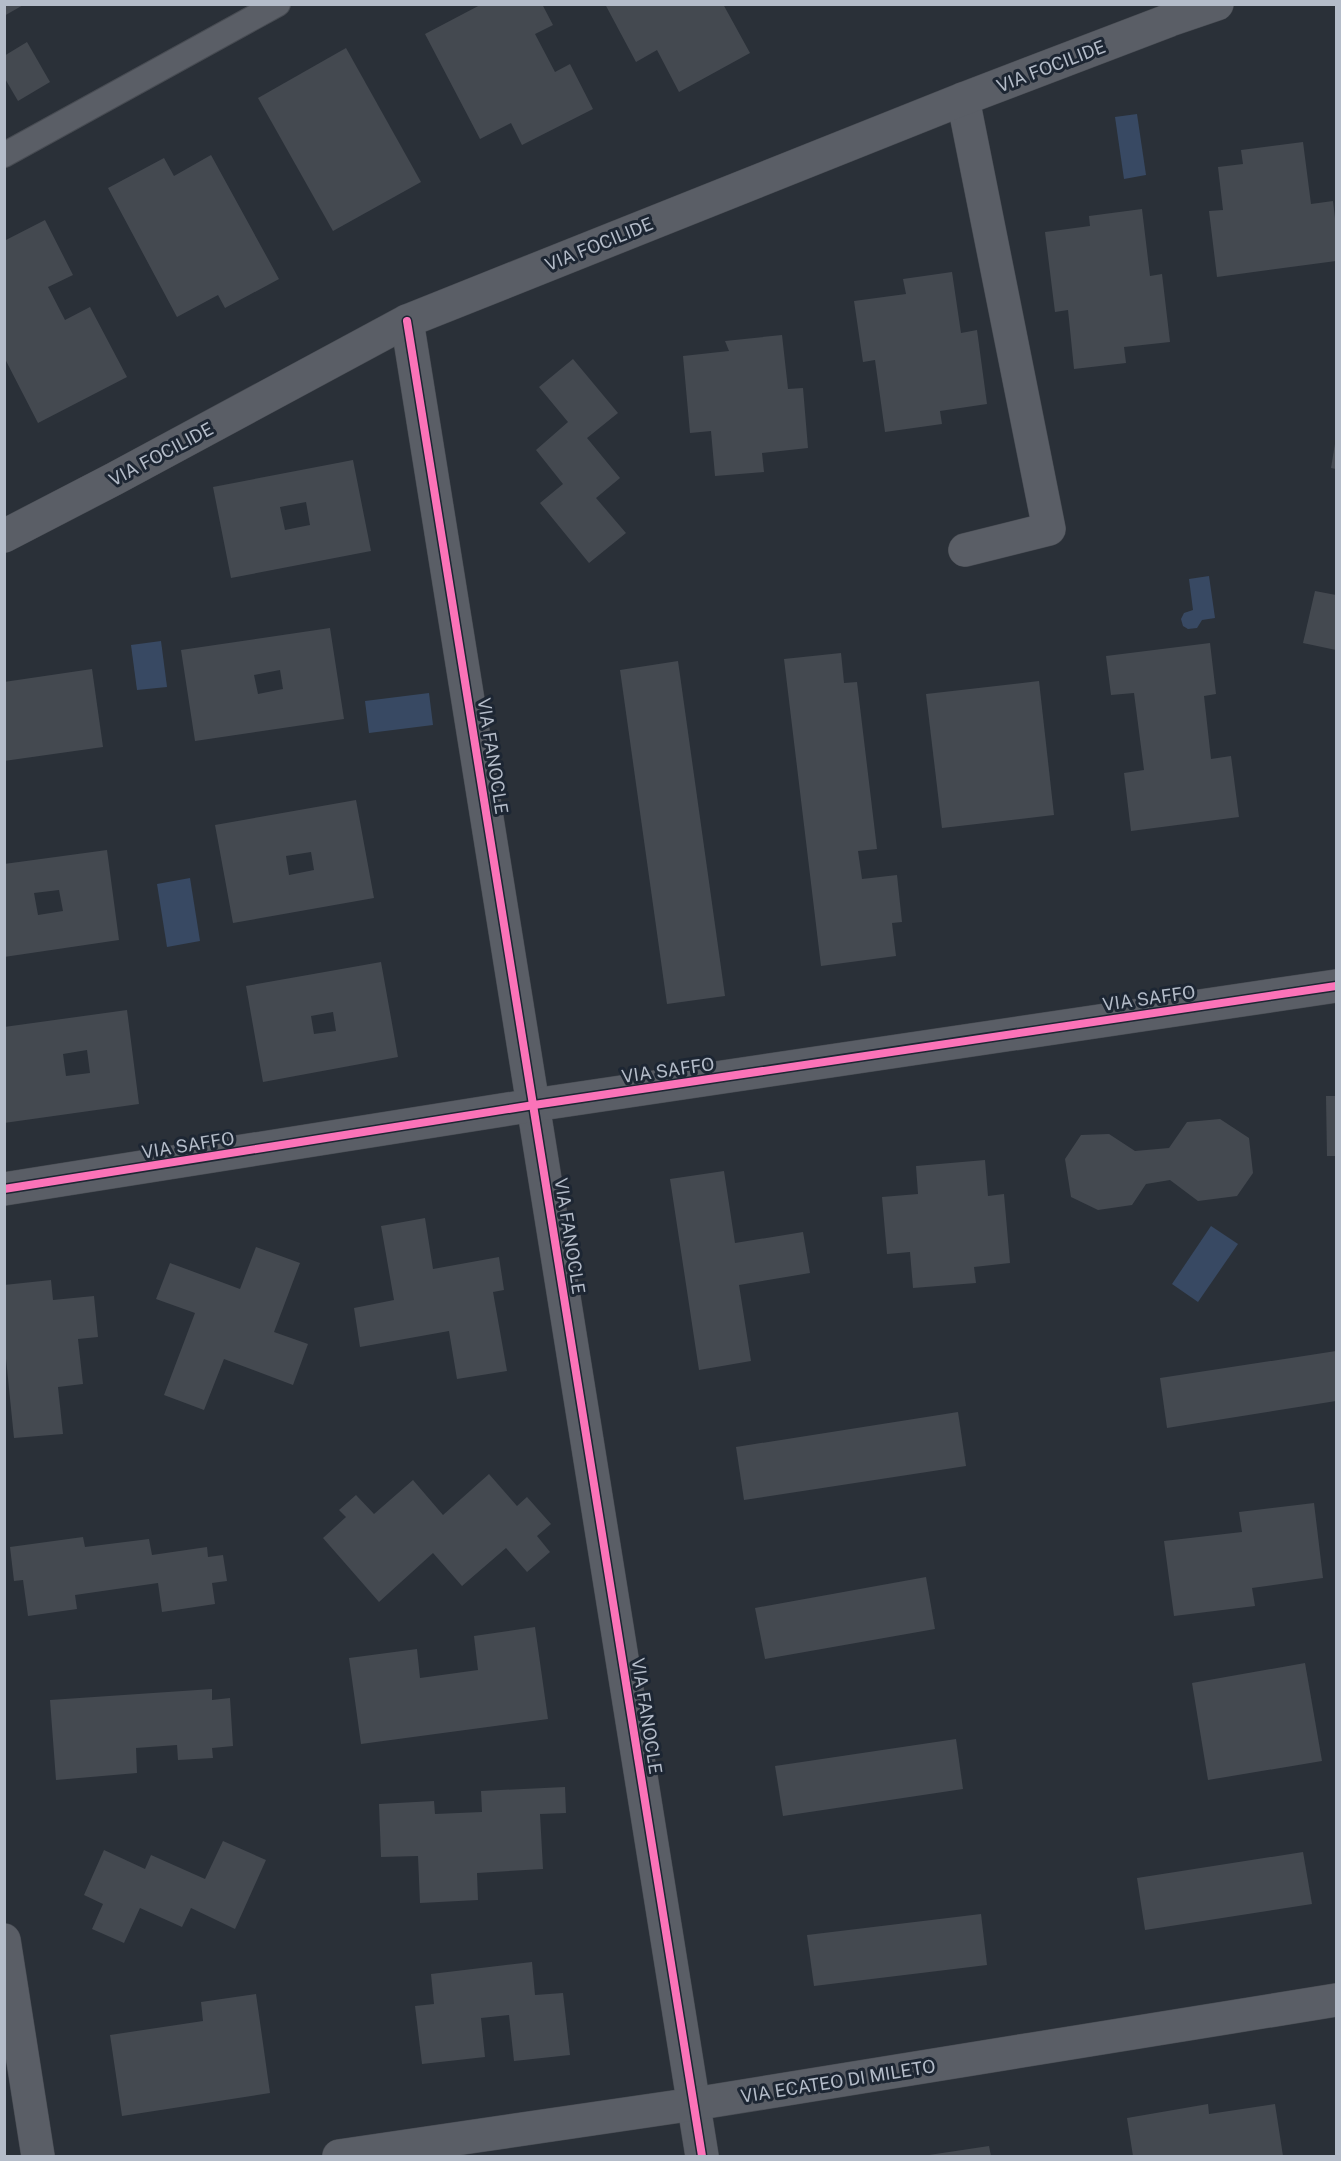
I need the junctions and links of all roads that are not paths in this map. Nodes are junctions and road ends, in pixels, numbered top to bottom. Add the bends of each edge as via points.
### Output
1 (278, 4) edge
2 (1217, 4) edge
3 (963, 99) junction
4 (4, 155) edge
5 (407, 321) junction
6 (4, 536) edge
7 (965, 550) dead end
8 (1336, 986) edge
9 (534, 1105) junction
10 (4, 1189) edge
11 (4, 1940) edge
12 (1336, 2000) edge
13 (694, 2104) junction
14 (38, 2157) edge
15 (339, 2157) edge
16 (702, 2157) edge

1 - 4 lane
2 - 3 street, VIA FOCILIDE
3 - 5 street, VIA FOCILIDE
3 - 7 street via 1049,529
5 - 6 street, VIA FOCILIDE
5 - 9 street, VIA FANOCLE
8 - 9 street, VIA SAFFO
9 - 10 street, VIA SAFFO
9 - 13 street, VIA FANOCLE
11 - 14 street
12 - 13 street, VIA ECATEO DI MILETO
13 - 15 street, VIA ECATEO DI MILETO
13 - 16 street, VIA FANOCLE

